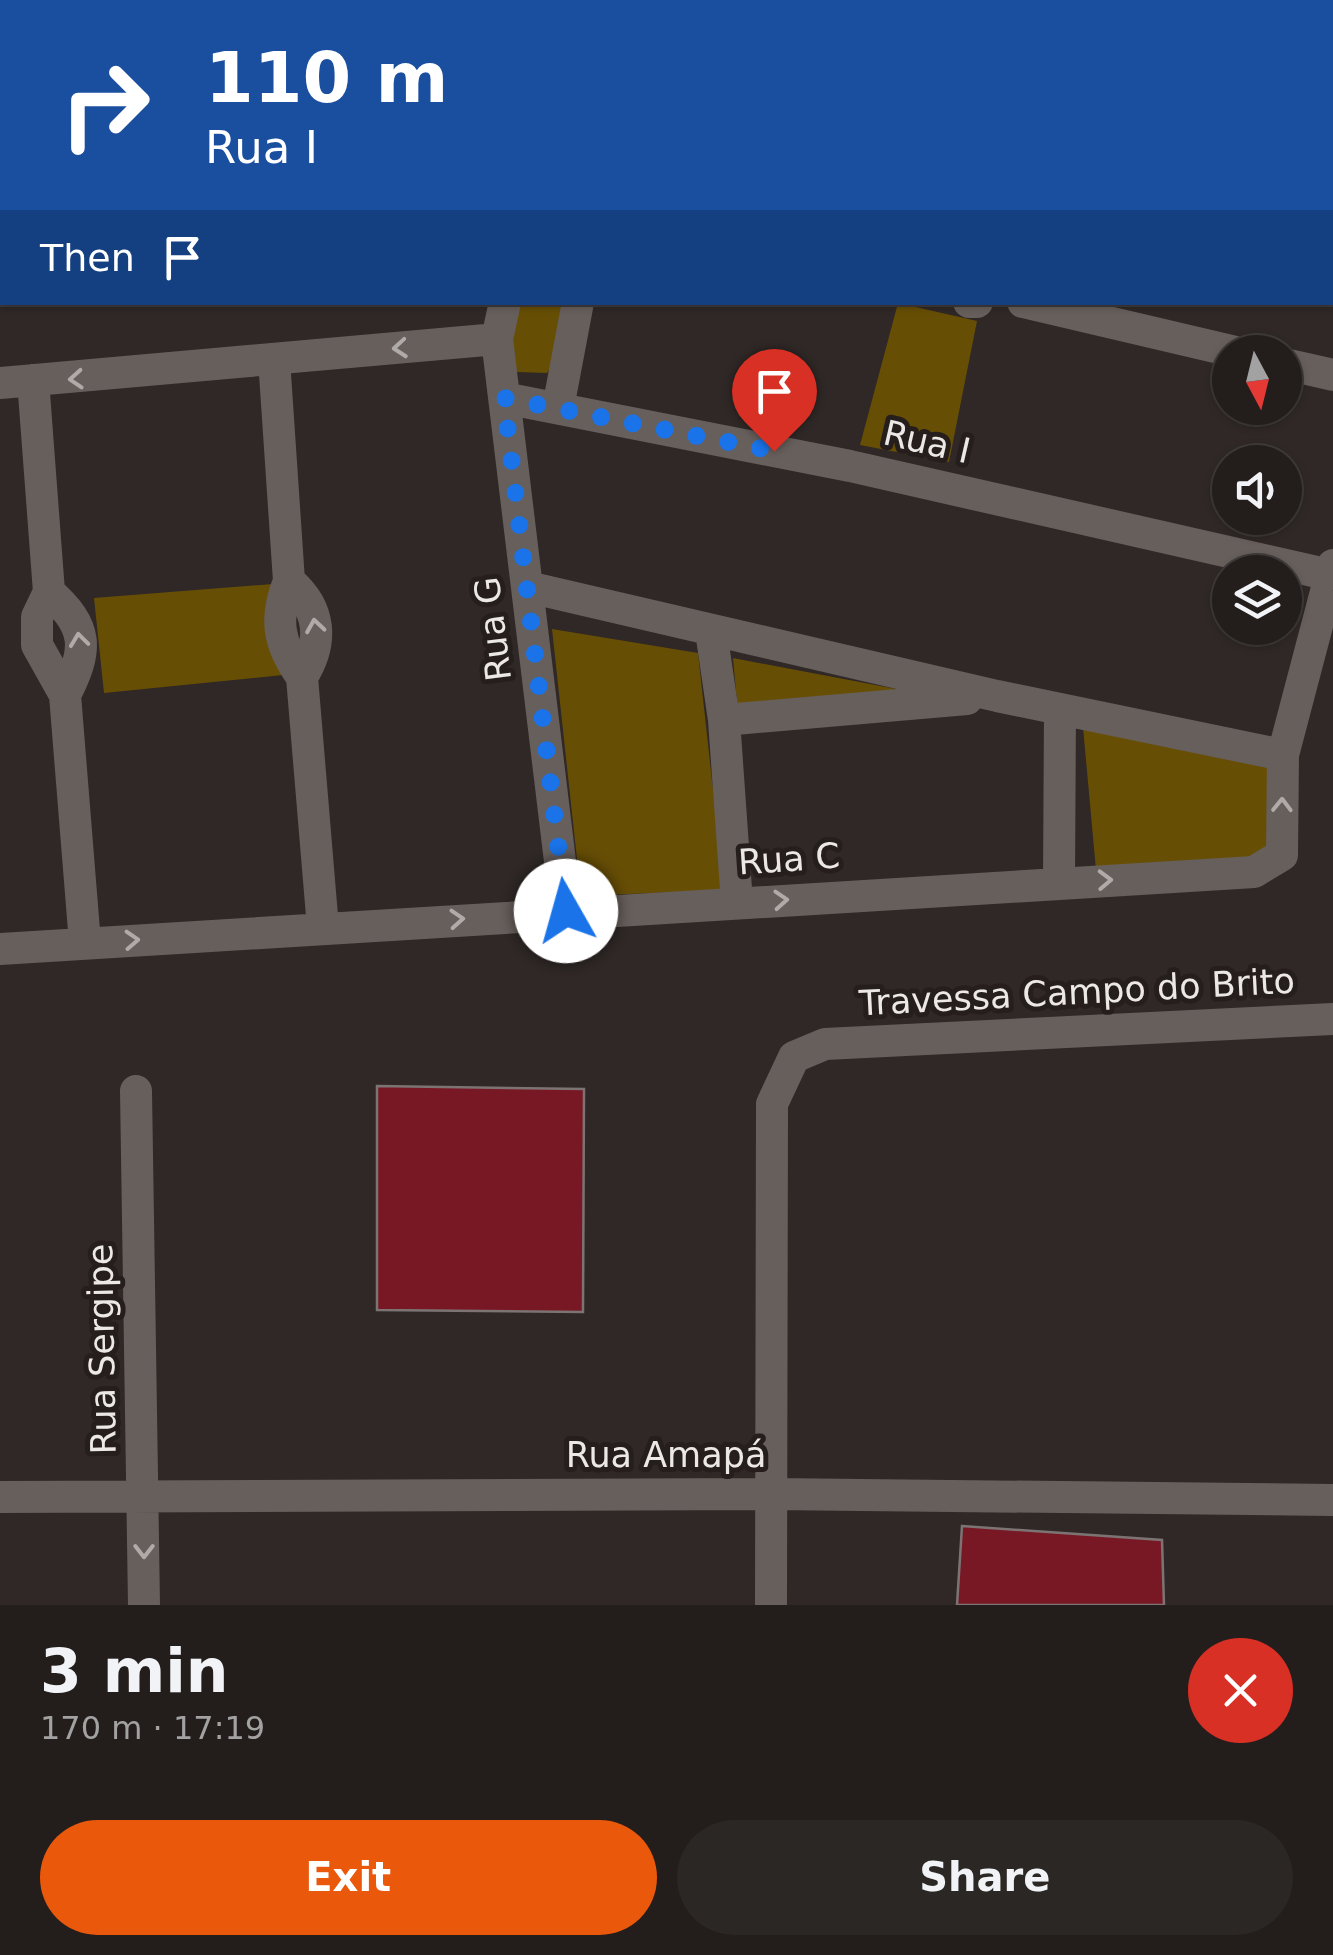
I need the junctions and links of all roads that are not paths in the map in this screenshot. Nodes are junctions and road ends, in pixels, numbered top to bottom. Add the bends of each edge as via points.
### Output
1 (504, 305) edge
2 (577, 305) edge
3 (1036, 305) edge
4 (497, 339) junction
5 (1212, 346) edge
6 (274, 359) junction
7 (1302, 368) edge
8 (1333, 376) edge
9 (16, 382) edge
10 (504, 398) junction
11 (558, 408) junction
12 (1332, 570) edge
13 (528, 587) junction
14 (711, 631) junction
15 (997, 696) junction
16 (1060, 710) junction
17 (724, 720) junction
18 (1283, 755) junction
19 (1059, 882) junction
20 (737, 903) junction
21 (566, 911) junction
22 (323, 928) junction
23 (86, 943) junction
24 (0, 949) edge
25 (1333, 1019) edge
26 (136, 1091) dead end
27 (772, 1494) junction
28 (0, 1497) edge
29 (145, 1497) junction
30 (1333, 1500) edge
31 (144, 1605) edge
32 (771, 1605) edge

1 - 4 street, Rua G
2 - 11 street
3 - 5 street
4 -> 6 street
4 - 10 street, Rua G
6 -> 9 street
6 - 22 street via 289,581 278,625 283,650 302,677
7 - 8 street
9 - 23 street via 49,592 36,617 38,645 65,695
10 - 11 street, Rua I
10 - 13 street, Rua G
11 - 12 street, Rua I
12 - 18 street, Rua C
13 - 14 street
13 - 21 street, Rua G
14 - 15 street
14 - 17 street
15 - 16 street
15 - 17 street
16 - 18 street
16 - 19 street
17 - 20 street
19 -> 18 street, Rua C via 1238,876 1266,867 1282,855
20 -> 19 street, Rua C
20 - 21 street, Rua C
22 -> 21 street, Rua C
23 -> 22 street, Rua C
23 - 24 street, Rua C
25 - 27 street, Travessa Campo do Brito via 824,1044 794,1056 772,1104
26 - 29 street, Rua Sergipe
27 - 29 street, Rua Amapá
27 - 30 street, Rua Amapá
27 - 32 street
28 - 29 street, Rua Amapá
29 -> 31 street, Rua Sergipe

